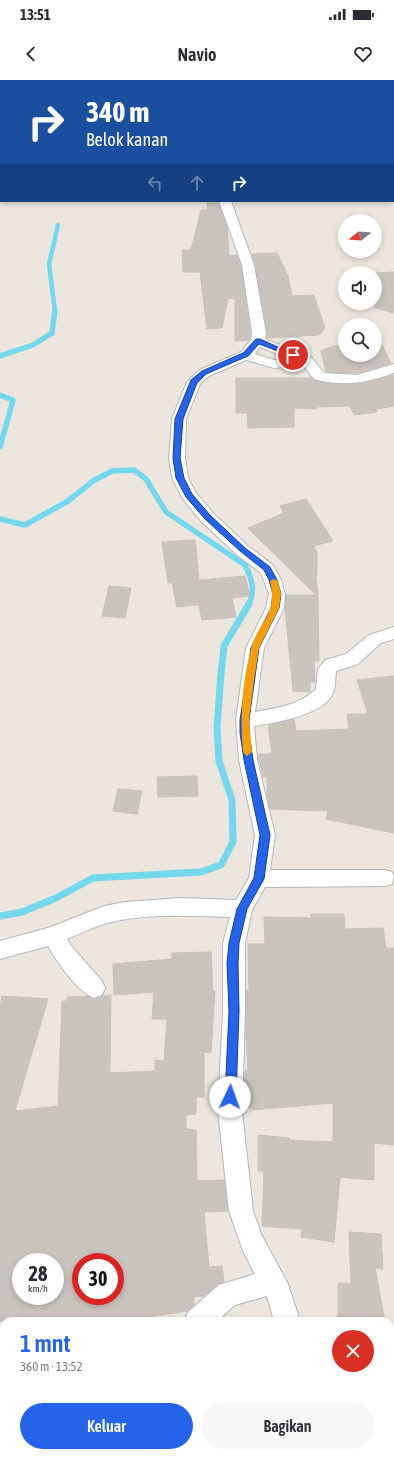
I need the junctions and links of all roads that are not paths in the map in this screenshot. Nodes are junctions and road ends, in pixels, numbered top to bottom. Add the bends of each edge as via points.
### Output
1 (225, 202) edge
2 (258, 341) junction
3 (246, 355) junction
4 (304, 360) junction
5 (394, 368) edge
6 (394, 633) edge
7 (245, 720) junction
8 (385, 878) dead end
9 (259, 879) junction
10 (242, 909) junction
11 (53, 935) junction
12 (0, 950) edge
13 (94, 988) dead end
14 (273, 1282) junction
15 (202, 1317) edge
16 (286, 1317) edge

1 - 2 street via 248,265 259,333
2 - 3 street
2 - 4 street
3 - 4 street via 283,365
3 - 7 street via 204,373 194,382 179,419 177,458 180,478 188,496 242,550 268,569 277,594 275,608 255,648
4 - 5 street via 311,363 315,373 320,376 346,380 368,379
6 - 7 street via 375,638 352,659 331,665 327,669 325,692 306,706 281,714
7 - 9 street via 248,760 265,835
8 - 9 street
9 - 10 street
10 - 11 street via 181,907 125,911 104,915
10 - 14 street via 232,963 234,1011 230,1111 241,1211 252,1242
11 - 12 street
11 - 13 street via 64,954
14 - 15 street via 228,1294
14 - 16 street

